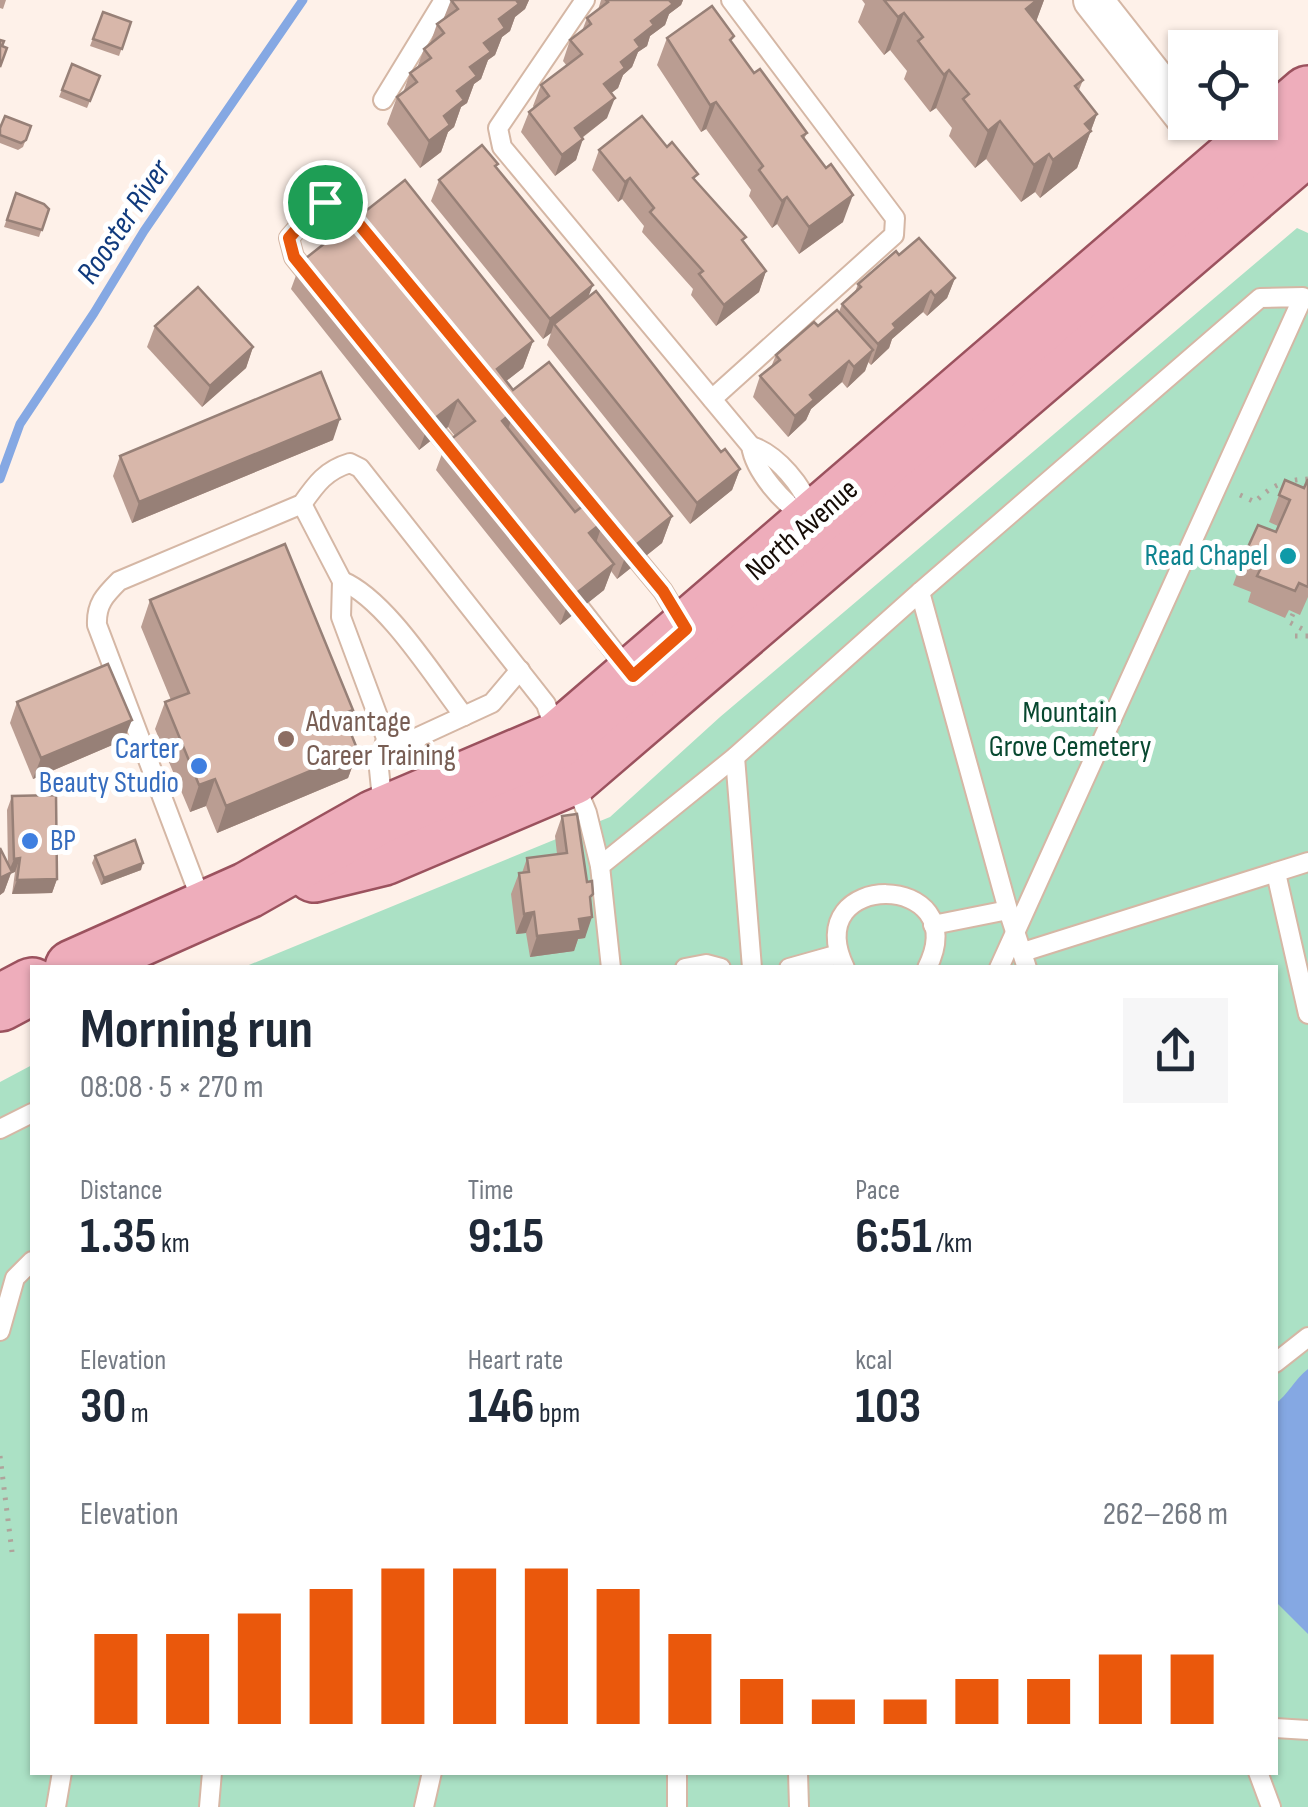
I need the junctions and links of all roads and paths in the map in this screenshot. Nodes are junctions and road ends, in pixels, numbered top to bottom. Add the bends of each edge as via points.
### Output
1 (444, 0) edge
2 (585, 0) edge
3 (731, 0) edge
4 (1094, 0) edge
5 (1308, 94) edge
6 (1168, 95) edge
7 (383, 100) dead end
8 (1202, 140) edge
9 (1308, 146) edge
10 (1235, 183) junction
11 (383, 252) edge
12 (1306, 294) edge
13 (332, 303) edge
14 (406, 395) edge
15 (712, 399) junction
16 (469, 471) edge
17 (1308, 479) edge
18 (1218, 484) junction
19 (302, 504) junction
20 (813, 520) junction
21 (612, 530) edge
22 (556, 578) edge
23 (342, 581) junction
24 (920, 592) junction
25 (1293, 614) edge
26 (686, 629) junction
27 (1308, 634) edge
28 (1294, 636) dead end
29 (520, 670) junction
30 (633, 676) junction
31 (464, 716) junction
32 (386, 738) junction
33 (735, 757) junction
34 (565, 758) junction
35 (384, 815) junction
36 (1308, 862) edge
37 (600, 866) junction
38 (1276, 873) junction
39 (226, 900) junction
40 (1008, 910) junction
41 (933, 925) junction
42 (1015, 932) junction
43 (1025, 960) edge
44 (842, 961) edge
45 (81, 965) edge
46 (611, 965) edge
47 (752, 965) edge
48 (812, 965) edge
49 (928, 965) edge
50 (1000, 965) edge
51 (30, 987) edge
52 (0, 1004) edge
53 (1308, 1014) edge
54 (30, 1114) edge
55 (0, 1128) edge
56 (30, 1263) edge
57 (0, 1331) edge
58 (1308, 1336) edge
59 (1278, 1361) edge
60 (0, 1456) edge
61 (12, 1552) dead end
62 (1278, 1728) edge
63 (1308, 1730) edge
64 (61, 1775) edge
65 (212, 1775) edge
66 (431, 1775) edge
67 (677, 1775) edge
68 (798, 1775) edge
69 (1259, 1775) edge
70 (56, 1807) edge
71 (208, 1807) edge
72 (424, 1807) edge
73 (677, 1807) edge
74 (800, 1807) edge
75 (1271, 1807) edge

1 - 7 lane
2 - 15 lane via 498,128 502,148
3 - 15 lane via 895,218 894,235
4 - 6 street
5 - 10 main road, North Avenue
8 - 10 street
9 - 10 main road, North Avenue
10 - 20 main road, North Avenue
10 - 34 main road, North Avenue
11 - 13 lane via 344,206 317,206 289,238 294,257
12 - 18 lane
12 - 24 lane via 1260,298
14 - 16 lane
15 - 20 lane via 750,446 761,472 792,508
17 - 18 path via 1285,480 1256,502
18 - 42 lane
19 - 23 lane
19 - 29 lane via 335,467 360,468
19 - 39 lane via 120,581 96,610 97,626
20 - 26 main road, North Avenue
21 - 26 lane
22 - 30 lane
23 - 31 lane via 377,604
23 - 32 lane via 342,616
24 - 33 lane
24 - 40 lane
25 - 27 path via 1289,622
26 - 30 main road, North Avenue
27 - 28 path
29 - 31 lane via 492,702
29 - 34 lane via 546,704
30 - 34 main road, North Avenue
31 - 32 lane via 403,744
32 - 35 lane via 379,769
33 - 37 lane
33 - 47 lane
34 - 35 main road, North Avenue
34 - 37 lane
34 - 39 main road, North Avenue via 384,857
35 - 39 main road, North Avenue
36 - 38 lane
37 - 46 lane
38 - 43 lane
38 - 53 lane
39 - 45 main road, North Avenue
40 - 41 lane
40 - 42 lane
41 - 44 lane via 916,900 872,894 858,900 840,924
41 - 49 lane
42 - 43 lane
42 - 50 lane
44 - 48 lane
51 - 52 main road
54 - 55 lane
56 - 57 lane via 16,1278
58 - 59 lane
60 - 61 path
62 - 63 lane
64 - 70 lane
65 - 71 lane
66 - 72 lane
67 - 73 lane
68 - 74 lane
69 - 75 lane

